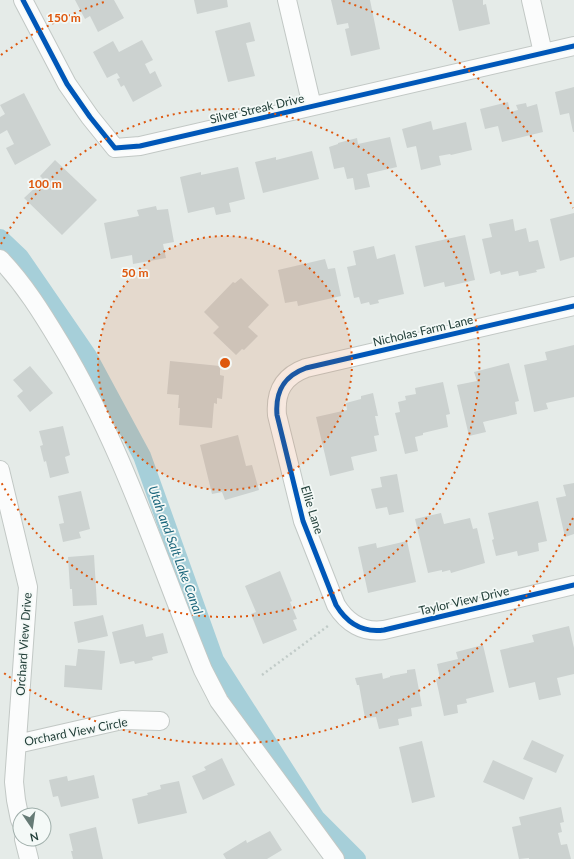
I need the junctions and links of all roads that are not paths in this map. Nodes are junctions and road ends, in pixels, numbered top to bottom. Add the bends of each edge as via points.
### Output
1 (23, 0) edge
2 (287, 0) edge
3 (531, 0) edge
4 (574, 46) edge
5 (543, 53) junction
6 (312, 106) junction
7 (0, 259) edge
8 (574, 306) edge
9 (282, 386) joint
10 (0, 470) edge
11 (574, 586) edge
12 (359, 628) joint
13 (160, 721) dead end
14 (17, 744) junction
15 (17, 807) edge
16 (26, 847) edge
17 (29, 859) edge
18 (335, 859) edge

1 - 6 street, Silver Streak Drive via 67,84 114,148 140,146
2 - 6 street
3 - 5 street
4 - 5 street, Silver Streak Drive
5 - 6 street, Silver Streak Drive
7 - 18 street via 38,306 72,363 105,428 203,670 219,701
8 - 9 street, Nicholas Farm Lane via 306,368 288,378
9 - 12 street, Ellie Lane via 276,405 277,415 303,521 336,605 346,619
10 - 14 street, Orchard View Drive via 28,588
11 - 12 street, Taylor View Drive via 384,630
13 - 14 street, Orchard View Circle via 122,720
14 - 15 street, Orchard View Drive via 14,782
16 - 17 street

